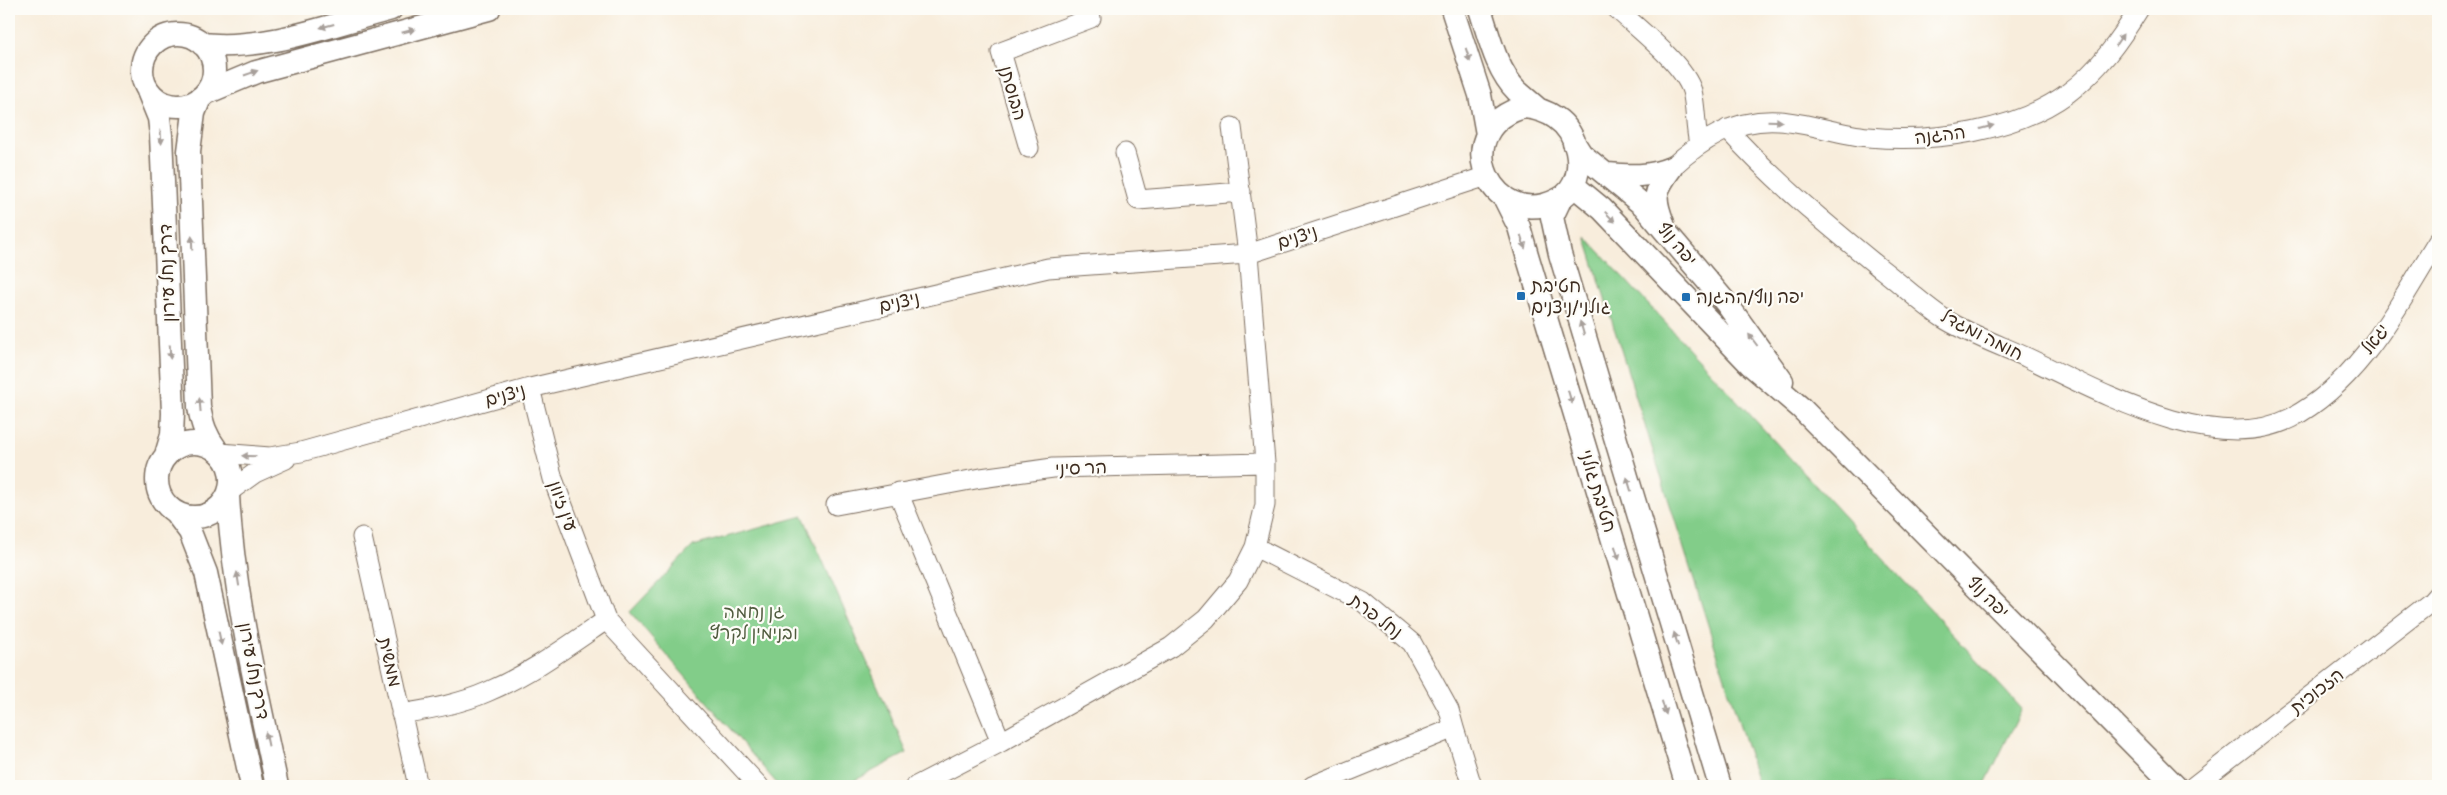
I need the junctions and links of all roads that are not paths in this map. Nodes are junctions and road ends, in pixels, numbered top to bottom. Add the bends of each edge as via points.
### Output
1 (391, 9) edge
2 (489, 9) edge
3 (1088, 9) edge
4 (1452, 9) edge
5 (1480, 9) edge
6 (1617, 9) edge
7 (2139, 9) edge
8 (202, 44) junction
9 (148, 91) junction
10 (203, 95) junction
11 (1538, 109) junction
12 (1232, 127) dead end
13 (1727, 129) junction
14 (1487, 134) junction
15 (1574, 143) junction
16 (1699, 144) junction
17 (1029, 148) dead end
18 (1125, 153) dead end
19 (1671, 168) junction
20 (1608, 174) junction
21 (1487, 176) junction
22 (1241, 192) junction
23 (1566, 193) junction
24 (1504, 197) junction
25 (1666, 231) junction
26 (2438, 241) edge
27 (1248, 254) junction
28 (530, 388) junction
29 (1801, 408) junction
30 (2290, 418) joint
31 (313, 449) junction
32 (218, 452) junction
33 (166, 455) junction
34 (1265, 463) junction
35 (898, 492) junction
36 (229, 493) junction
37 (836, 505) dead end
38 (175, 512) junction
39 (362, 537) dead end
40 (1254, 547) junction
41 (2436, 601) edge
42 (606, 620) junction
43 (401, 714) junction
44 (1454, 728) junction
45 (1001, 742) junction
46 (252, 786) edge
47 (277, 786) edge
48 (418, 786) edge
49 (759, 786) edge
50 (916, 786) edge
51 (1312, 786) edge
52 (1472, 786) edge
53 (1687, 786) edge
54 (1720, 786) edge
55 (2175, 786) edge
56 (2194, 786) edge

1 -> 8 street via 259,43 236,46
10 -> 2 street via 256,72
3 - 17 street, הבוסתן via 1091,18 1001,52
4 -> 14 street via 1480,95
5 - 11 street via 1504,73 1516,90
6 - 16 street via 1687,79 1692,92
13 -> 7 street, ההגנה via 1751,122 1779,121 1867,137 1921,139 2008,122 2036,112 2068,93 2118,44
8 - 9 street via 187,35 174,34 152,44 141,67 142,80
8 - 10 street via 212,59 214,70 212,82
9 - 10 street via 168,105 189,105
9 -> 33 street, דרך נחל עירון via 159,118 161,135 173,413 172,435
32 -> 10 street, דרך נחל עירון via 202,426 199,398 188,151 194,113
11 - 14 street via 1524,107 1508,111 1494,122
11 - 15 street via 1557,119
12 - 22 street
13 - 16 street, ההגנה
13 - 30 street, חומה ומגדל via 1807,210 1944,319 2133,408 2183,423 2228,430 2262,427
14 - 21 street via 1482,155
15 - 20 street, יפה נוף via 1581,154
15 - 23 street via 1579,164 1577,177
16 - 19 street, ההגנה
18 - 22 street via 1138,200
19 - 20 street via 1656,174
19 - 25 street via 1659,184 1656,196
20 - 25 street, יפה נוף
21 - 24 street
21 - 27 street, ניצנים
22 - 27 street
23 - 24 street via 1552,203 1538,206 1520,204
23 -> 29 street, יפה נוף via 1579,190 1602,209 1751,365
54 -> 23 street, חטיבת גולני via 1560,254 1552,217
24 -> 53 street, חטיבת גולני via 1524,246
29 -> 25 street, יפה נוף via 1727,304
26 - 30 street, יגאל via 2378,337 2345,377
27 - 28 street, ניצנים via 1048,268
27 - 34 street
28 - 31 street, ניצנים
28 - 42 street, עין זיוון via 553,479
29 - 55 street, יפה נוף
31 -> 32 street, ניצנים via 270,457
31 - 36 street, ניצנים via 255,473
32 - 33 street via 206,444 194,442 182,444
32 - 36 street via 230,469
33 - 38 street via 159,465 157,488 162,499
34 - 35 street, הר סיני via 1053,468
34 - 40 street via 1264,505
35 - 37 street, הר סיני
35 - 45 street
36 - 38 street via 221,506 209,515 190,518
47 -> 36 street, דרך נחל עירון via 250,652 230,525
38 -> 46 street, דרך נחל עירון via 190,532 206,573
39 - 43 street, ממשית
40 - 44 street, נחל פרת via 1363,602 1412,643 1449,710
40 - 45 street via 1238,582 1206,620 1171,647
41 - 56 street, הזכוכית
42 - 43 street via 530,671 486,693
42 - 49 street, עין זיוון
43 - 48 street, ממשית
44 - 51 street
44 - 52 street, נחל פרת
45 - 50 street

